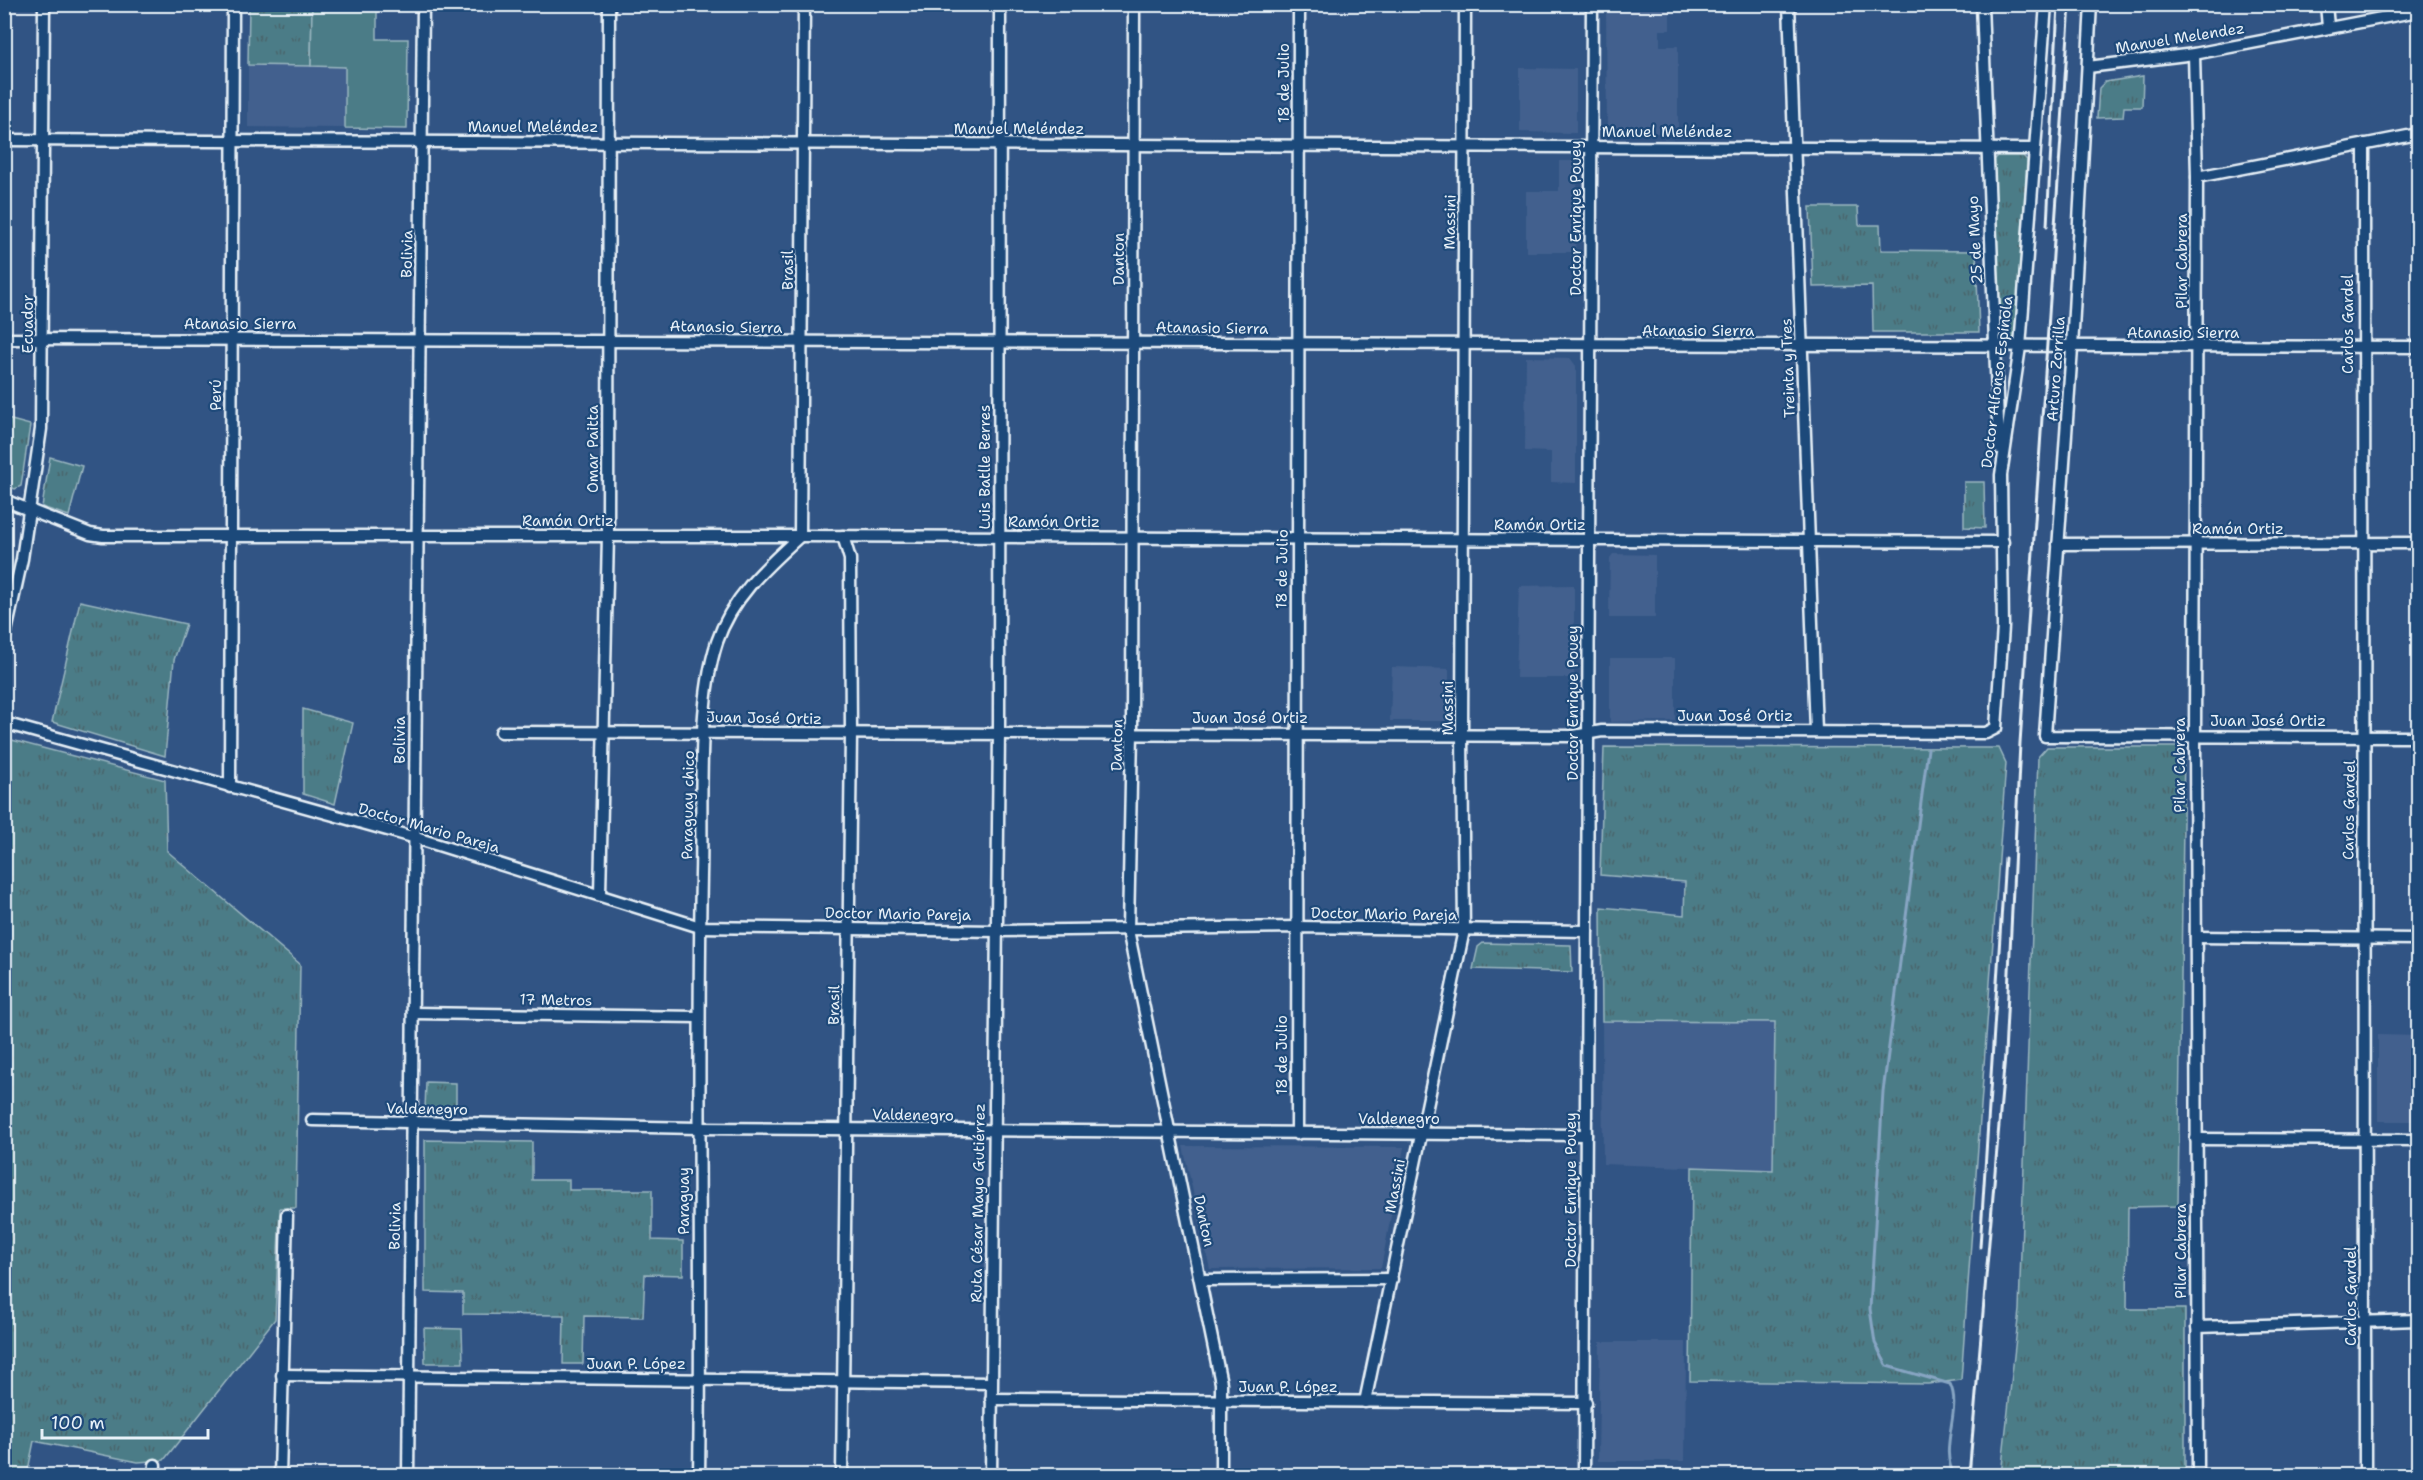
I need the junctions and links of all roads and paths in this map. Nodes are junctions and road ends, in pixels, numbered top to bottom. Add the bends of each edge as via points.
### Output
1 (44, 4) edge
2 (233, 4) edge
3 (423, 4) edge
4 (609, 4) edge
5 (804, 4) edge
6 (1000, 4) edge
7 (1134, 4) edge
8 (1299, 4) edge
9 (1465, 4) edge
10 (1592, 4) edge
11 (1789, 4) edge
12 (1982, 4) edge
13 (2046, 4) edge
14 (2091, 4) edge
15 (2326, 4) edge
16 (2418, 11) edge
17 (2328, 27) junction
18 (2194, 54) junction
19 (2088, 67) junction
20 (2418, 134) edge
21 (4, 140) edge
22 (43, 141) junction
23 (233, 142) junction
24 (423, 142) junction
25 (609, 142) junction
26 (1001, 143) junction
27 (2364, 144) junction
28 (803, 145) junction
29 (1133, 145) junction
30 (1299, 145) junction
31 (1591, 146) junction
32 (1466, 147) junction
33 (1794, 147) junction
34 (1986, 148) junction
35 (2034, 149) junction
36 (2197, 177) junction
37 (4, 339) edge
38 (43, 339) junction
39 (231, 339) junction
40 (422, 340) junction
41 (609, 340) junction
42 (1000, 341) junction
43 (803, 342) junction
44 (1134, 342) junction
45 (1299, 345) junction
46 (1464, 345) junction
47 (1592, 345) junction
48 (1802, 346) junction
49 (1995, 347) junction
50 (2020, 347) junction
51 (2362, 347) junction
52 (2418, 347) edge
53 (2072, 348) junction
54 (2197, 348) junction
55 (2001, 475) junction
56 (4, 500) edge
57 (28, 508) junction
58 (230, 535) junction
59 (608, 535) junction
60 (419, 536) junction
61 (800, 536) junction
62 (843, 536) junction
63 (1000, 536) junction
64 (1133, 537) junction
65 (1298, 539) junction
66 (1464, 540) junction
67 (1589, 540) junction
68 (1809, 541) junction
69 (2003, 542) junction
70 (2196, 543) junction
71 (2364, 543) junction
72 (2418, 543) edge
73 (2058, 544) junction
74 (6, 625) edge
75 (4, 641) edge
76 (4, 723) edge
77 (1995, 728) joint
78 (1816, 731) junction
79 (501, 732) dead end
80 (604, 732) junction
81 (704, 732) junction
82 (1132, 733) junction
83 (851, 734) junction
84 (999, 734) junction
85 (1296, 734) junction
86 (1588, 734) junction
87 (1462, 735) junction
88 (2195, 735) junction
89 (2046, 736) joint
90 (2365, 736) junction
91 (2418, 736) edge
92 (230, 787) junction
93 (416, 838) junction
94 (600, 894) junction
95 (700, 927) junction
96 (1297, 927) junction
97 (849, 929) junction
98 (1128, 930) junction
99 (1464, 930) junction
100 (998, 931) junction
101 (1587, 931) junction
102 (2196, 937) junction
103 (2362, 939) junction
104 (2418, 939) edge
105 (413, 1013) junction
106 (699, 1017) junction
107 (312, 1120) dead end
108 (411, 1124) junction
109 (698, 1128) junction
110 (848, 1130) junction
111 (993, 1131) junction
112 (1169, 1133) junction
113 (1297, 1134) junction
114 (1420, 1134) junction
115 (1586, 1135) junction
116 (2196, 1139) junction
117 (2366, 1139) junction
118 (2418, 1140) edge
119 (287, 1215) dead end
120 (1392, 1279) junction
121 (1202, 1280) junction
122 (2418, 1320) edge
123 (2366, 1321) junction
124 (2197, 1327) junction
125 (282, 1375) junction
126 (409, 1378) junction
127 (700, 1379) junction
128 (843, 1379) junction
129 (991, 1383) junction
130 (991, 1399) junction
131 (1219, 1401) junction
132 (1365, 1402) junction
133 (1586, 1403) junction
134 (1584, 1475) edge
135 (280, 1476) edge
136 (408, 1476) edge
137 (699, 1476) edge
138 (842, 1476) edge
139 (991, 1476) edge
140 (1221, 1476) edge
141 (1632, 1476) edge
142 (2198, 1476) edge
143 (2365, 1476) edge

1 - 22 street, Ecuador
2 - 23 street, Perú
3 - 24 street, Bolivia
4 - 25 street, Omar Paitta
5 - 28 street, Brasil
6 - 26 street, Luis Batlle Berres
7 - 29 street, Danton
8 - 30 street, 18 de Julio
9 - 32 street, Massini
10 - 31 street, Doctor Enrique Pouey
11 - 33 street, Treinta y Tres
12 - 34 street, 25 de Mayo
13 - 35 street, Doctor Alfonso Espínola
14 - 19 street, Arturo Zorrilla
15 - 17 street
16 - 17 street, Manuel Melendez
17 - 18 street, Manuel Melendez
18 - 19 street, Manuel Melendez
18 - 36 street, Pilar Cabrera
19 - 53 street, Arturo Zorrilla
20 - 27 street
21 - 22 street, Manuel Meléndez
22 - 23 street, Manuel Meléndez
22 - 38 street, Ecuador
23 - 24 street, Manuel Meléndez
23 - 39 street, Perú
24 - 25 street, Manuel Meléndez
24 - 40 street, Bolivia
25 - 28 street, Manuel Meléndez
25 - 41 street, Omar Paitta
26 - 28 street, Manuel Meléndez
26 - 29 street, Manuel Meléndez
26 - 42 street, Luis Batlle Berres
27 - 36 street
27 - 51 street, Carlos Gardel
28 - 43 street, Brasil
29 - 30 street, Manuel Meléndez
29 - 44 street, Danton
30 - 32 street, Manuel Meléndez
30 - 45 street, 18 de Julio
31 - 32 street, Manuel Meléndez
31 - 33 street, Manuel Meléndez
31 - 47 street, Doctor Enrique Pouey
32 - 46 street, Massini
33 - 34 street, Manuel Meléndez
33 - 48 street, Treinta y Tres
34 - 35 street, Manuel Meléndez
34 - 49 street, 25 de Mayo
35 - 50 street, Doctor Alfonso Espínola
36 - 54 street, Pilar Cabrera
37 - 38 street, Atanasio Sierra
38 - 39 street, Atanasio Sierra
38 - 57 street, Ecuador via 41,429
39 - 40 street, Atanasio Sierra
39 - 58 street, Perú
40 - 41 street, Atanasio Sierra
40 - 60 street, Bolivia
41 - 43 street, Atanasio Sierra
41 - 59 street, Omar Paitta
42 - 43 street, Atanasio Sierra
42 - 44 street, Atanasio Sierra
42 - 63 street, Luis Batlle Berres
43 - 61 street, Brasil
44 - 45 street, Atanasio Sierra
44 - 64 street, Danton
45 - 46 street, Atanasio Sierra
45 - 65 street, 18 de Julio
46 - 47 street, Atanasio Sierra
46 - 66 street, Massini
47 - 48 street, Atanasio Sierra
47 - 67 street, Doctor Enrique Pouey
48 - 49 street, Atanasio Sierra
48 - 68 street, Treinta y Tres
49 - 50 street, Atanasio Sierra
49 - 55 street, 25 de Mayo
50 - 53 street, Atanasio Sierra
50 - 55 street, Doctor Alfonso Espínola
51 - 52 street, Atanasio Sierra
51 - 54 street, Atanasio Sierra
51 - 71 street, Carlos Gardel
53 - 54 street, Atanasio Sierra
53 - 73 street, Arturo Zorrilla
54 - 70 street, Pilar Cabrera
55 - 69 street, Doctor Alfonso Espínola
56 - 57 street, Ramón Ortiz
57 - 58 street, Ramón Ortiz via 103,536
57 - 74 street, Ecuador via 22,559
58 - 60 street, Ramón Ortiz
58 - 92 street, Perú
59 - 60 street, Ramón Ortiz
59 - 61 street, Ramón Ortiz
59 - 80 street, Omar Paitta
60 - 93 street, Bolivia
61 - 62 street, Ramón Ortiz
61 - 81 street, Paraguay chico via 750,585 725,620 707,685
62 - 63 street, Ramón Ortiz
62 - 83 street, Brasil via 850,559
63 - 64 street, Ramón Ortiz
63 - 84 street, Luis Batlle Berres
64 - 65 street, Ramón Ortiz
64 - 82 street, Danton
65 - 66 street, Ramón Ortiz
65 - 85 street, 18 de Julio
66 - 67 street, Ramón Ortiz
66 - 87 street, Massini
67 - 68 street, Ramón Ortiz
67 - 86 street, Doctor Enrique Pouey
68 - 69 street, Ramón Ortiz
68 - 78 street, Treinta y Tres
69 - 77 street, Doctor Alfonso Espínola via 2003,627
70 - 71 street, Ramón Ortiz
70 - 73 street, Ramón Ortiz
70 - 88 street, Pilar Cabrera
71 - 72 street, Ramón Ortiz
71 - 90 street, Carlos Gardel
73 - 89 street, Arturo Zorrilla
74 - 75 street, Ecuador
76 - 92 street, Doctor Mario Pareja
77 - 78 street, Juan José Ortiz via 1986,733 1961,734
78 - 86 street, Juan José Ortiz
79 - 80 street, Juan José Ortiz
80 - 81 street, Juan José Ortiz
80 - 94 street, Omar Paitta
81 - 83 street, Juan José Ortiz
81 - 95 street, Paraguay chico
82 - 84 street, Juan José Ortiz
82 - 85 street, Juan José Ortiz
82 - 98 street, Danton
83 - 84 street, Juan José Ortiz
83 - 97 street, Brasil
84 - 100 street, Luis Batlle Berres
85 - 87 street, Juan José Ortiz
85 - 96 street, 18 de Julio
86 - 87 street, Juan José Ortiz
86 - 101 street, Doctor Enrique Pouey
87 - 99 street, Massini
88 - 89 street, Juan José Ortiz
88 - 90 street, Juan José Ortiz
88 - 102 street, Pilar Cabrera
90 - 91 street, Juan José Ortiz
90 - 103 street, Carlos Gardel
92 - 93 street, Doctor Mario Pareja
93 - 94 street, Doctor Mario Pareja
93 - 105 street, Bolivia
94 - 95 street, Doctor Mario Pareja
95 - 97 street, Doctor Mario Pareja
95 - 106 street, Paraguay
96 - 98 street, Doctor Mario Pareja
96 - 99 street, Doctor Mario Pareja
96 - 113 street, 18 de Julio
97 - 100 street, Doctor Mario Pareja
97 - 110 street, Brasil
98 - 100 street, Doctor Mario Pareja
98 - 112 street, Danton
99 - 101 street, Doctor Mario Pareja
99 - 114 street, Massini
100 - 111 street, Ruta César Mayo Gutiérrez
101 - 115 street, Doctor Enrique Pouey
102 - 103 street
102 - 116 street, Pilar Cabrera
103 - 104 street
103 - 117 street, Carlos Gardel
105 - 106 street, 17 Metros
105 - 108 street, Bolivia
106 - 109 street, Paraguay
107 - 108 street, Valdenegro
108 - 109 street, Valdenegro
108 - 126 street, Bolivia
109 - 110 street, Valdenegro
109 - 127 street, Paraguay
110 - 111 street, Valdenegro
110 - 128 street, Brasil
111 - 112 street, Valdenegro
111 - 129 street, Ruta César Mayo Gutiérrez
112 - 113 street, Valdenegro
112 - 121 street, Danton
113 - 114 street, Valdenegro
114 - 115 street, Valdenegro
114 - 120 street, Massini
115 - 133 street, Doctor Enrique Pouey
116 - 117 street
116 - 124 street, Pilar Cabrera
117 - 118 street
117 - 123 street, Carlos Gardel
119 - 125 street
120 - 121 street
120 - 132 street, Massini
121 - 131 street, Danton via 1221,1383
122 - 123 street
123 - 124 street
123 - 143 street, Carlos Gardel
124 - 142 street, Pilar Cabrera
125 - 126 street, Juan P. López
125 - 135 street
126 - 127 street, Juan P. López
126 - 136 street, Bolivia
127 - 128 street, Juan P. López
127 - 137 street, Paraguay
128 - 129 street, Juan P. López
128 - 138 street, Brasil
129 - 130 street, Ruta César Mayo Gutiérrez
130 - 131 street, Juan P. López
130 - 139 street, Ruta César Mayo Gutiérrez
131 - 132 street, Juan P. López
131 - 140 street, Danton
132 - 133 street, Juan P. López
133 - 134 street, Doctor Enrique Pouey
134 - 141 street

